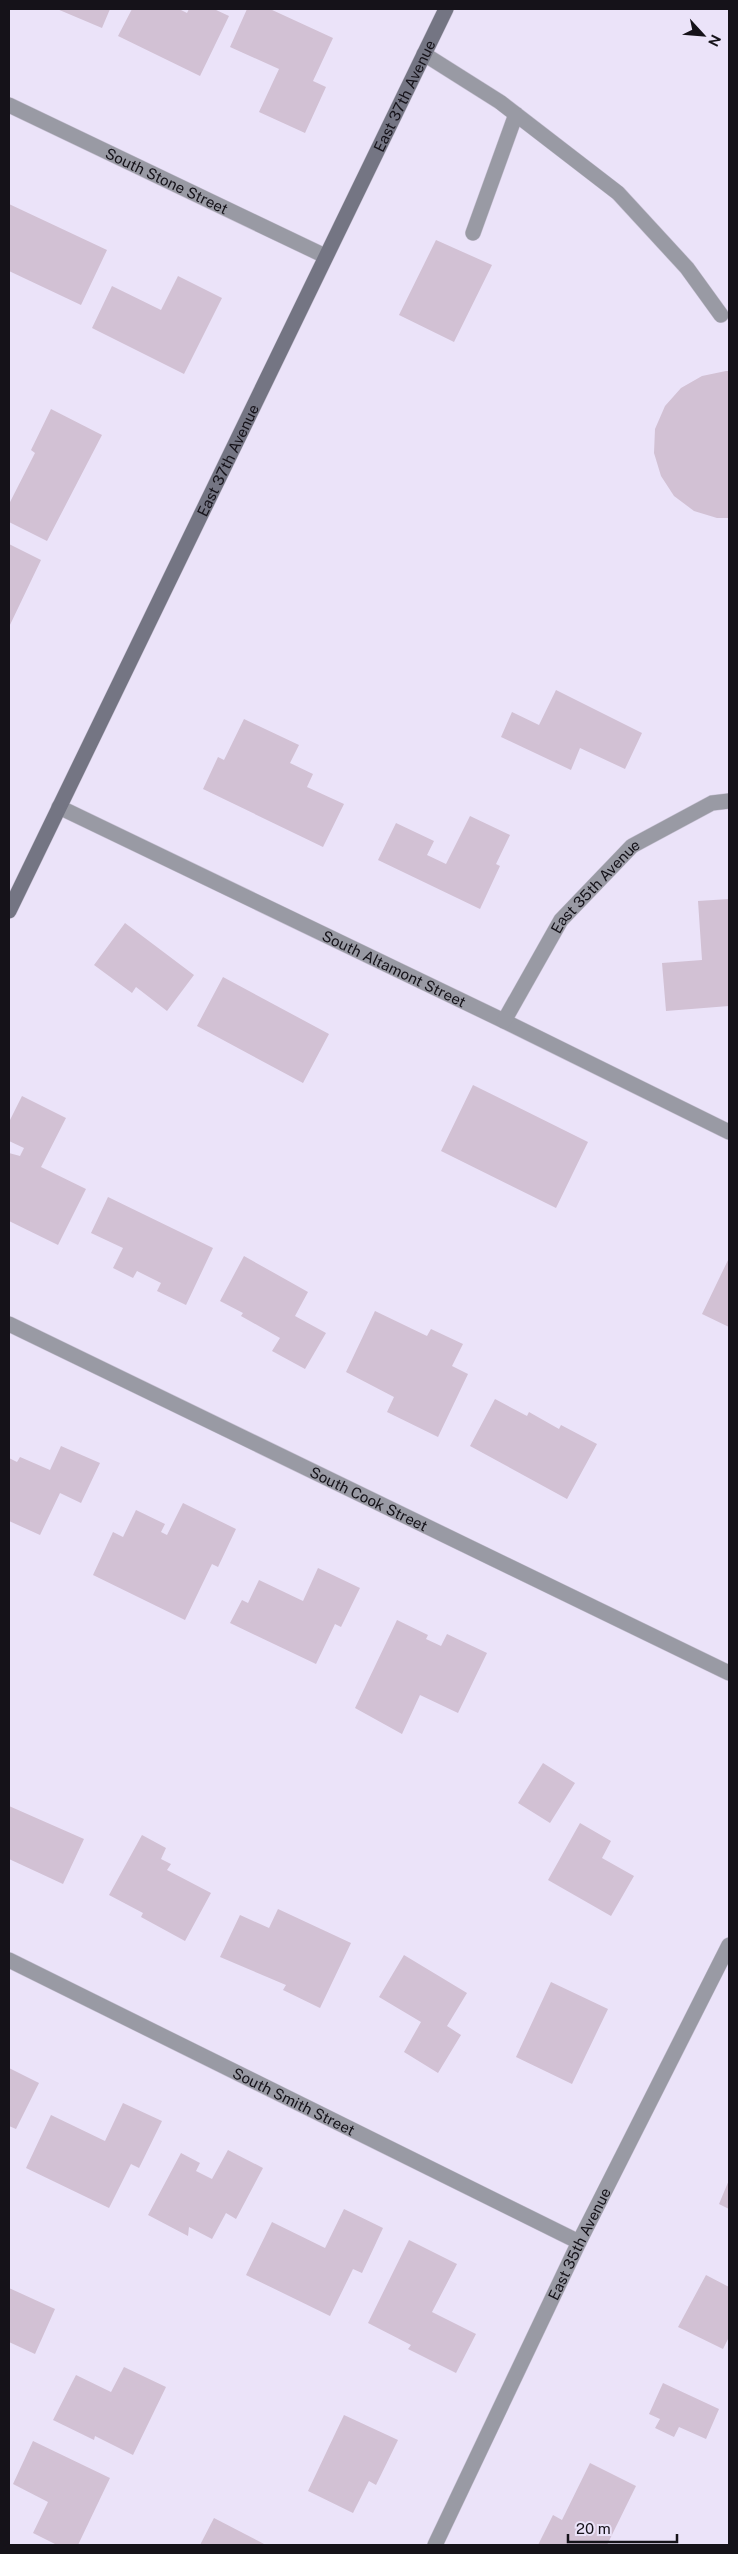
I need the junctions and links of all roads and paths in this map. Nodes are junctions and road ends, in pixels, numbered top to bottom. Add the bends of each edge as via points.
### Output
1 (446, 9) edge
2 (424, 54) junction
3 (9, 105) edge
4 (516, 114) junction
5 (472, 233) dead end
6 (325, 256) junction
7 (721, 315) dead end
8 (729, 801) edge
9 (59, 807) junction
10 (9, 911) edge
11 (504, 1021) junction
12 (729, 1132) edge
13 (9, 1324) edge
14 (729, 1673) edge
15 (729, 1945) edge
16 (9, 1960) edge
17 (578, 2242) junction
18 (434, 2545) edge

1 - 2 street, East 37th Avenue
2 - 4 street
2 - 6 street, East 37th Avenue
3 - 6 street, South Stone Street
4 - 5 street
4 - 7 street via 618,193 687,268
6 - 9 street, East 37th Avenue
8 - 11 street, East 35th Avenue via 712,803 632,846 561,920
9 - 10 street, East 37th Avenue
9 - 11 street, South Altamont Street
11 - 12 street, South Altamont Street
13 - 14 street, South Cook Street
15 - 17 street, East 35th Avenue
16 - 17 street, South Smith Street
17 - 18 street, East 35th Avenue

